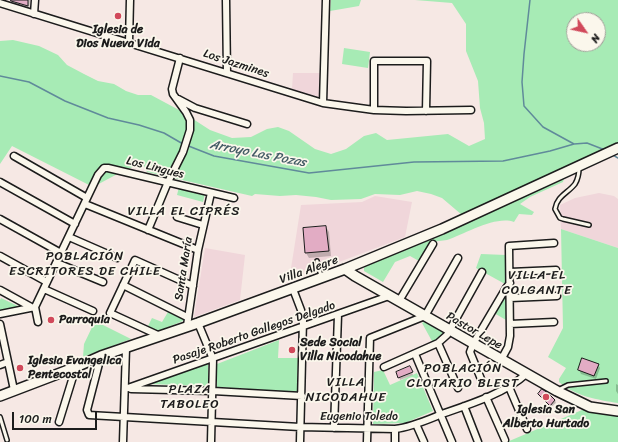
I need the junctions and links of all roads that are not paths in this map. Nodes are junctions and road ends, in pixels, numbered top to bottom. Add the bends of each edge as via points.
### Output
1 (35, 0) edge
2 (130, 0) edge
3 (226, 0) edge
4 (326, 0) edge
5 (0, 3) edge
6 (34, 14) junction
7 (129, 42) junction
8 (180, 58) junction
9 (227, 73) junction
10 (176, 99) junction
11 (324, 103) junction
12 (374, 110) junction
13 (471, 110) dead end
14 (426, 111) junction
15 (247, 124) dead end
16 (618, 148) edge
17 (14, 156) dead end
18 (580, 164) junction
19 (0, 182) edge
20 (168, 182) junction
21 (211, 193) junction
22 (234, 198) dead end
23 (86, 201) junction
24 (177, 217) dead end
25 (0, 219) edge
26 (75, 224) junction
27 (203, 224) junction
28 (589, 225) dead end
29 (148, 230) junction
30 (69, 237) junction
31 (554, 243) dead end
32 (433, 244) dead end
33 (198, 250) junction
34 (61, 253) junction
35 (0, 256) edge
36 (117, 258) dead end
37 (458, 258) dead end
38 (317, 261) dead end
39 (57, 263) junction
40 (345, 269) junction
41 (556, 270) dead end
42 (482, 272) dead end
43 (510, 272) junction
44 (321, 278) junction
45 (47, 282) junction
46 (102, 282) dead end
47 (510, 283) junction
48 (123, 285) junction
49 (193, 286) junction
50 (44, 289) junction
51 (293, 289) junction
52 (0, 290) edge
53 (390, 296) junction
54 (557, 296) dead end
55 (510, 298) junction
56 (399, 302) junction
57 (33, 307) junction
58 (93, 312) dead end
59 (0, 314) edge
60 (338, 315) junction
61 (425, 316) junction
62 (38, 322) dead end
63 (187, 322) junction
64 (554, 322) dead end
65 (198, 323) junction
66 (0, 324) edge
67 (510, 324) junction
68 (302, 328) junction
69 (449, 330) junction
70 (160, 336) junction
71 (2, 339) edge
72 (438, 343) junction
73 (473, 344) junction
74 (126, 348) junction
75 (415, 354) junction
76 (101, 356) junction
77 (213, 359) junction
78 (501, 360) junction
79 (8, 362) junction
80 (0, 365) edge
81 (76, 367) junction
82 (384, 367) dead end
83 (526, 374) junction
84 (481, 379) dead end
85 (606, 381) dead end
86 (509, 387) junction
87 (458, 388) dead end
88 (125, 389) junction
89 (14, 390) junction
90 (213, 391) junction
91 (557, 391) junction
92 (0, 396) edge
93 (302, 396) junction
94 (486, 397) junction
95 (464, 406) junction
96 (618, 411) edge
97 (440, 415) junction
98 (0, 417) edge
99 (124, 418) junction
100 (59, 422) dead end
101 (212, 423) junction
102 (416, 424) junction
103 (300, 427) junction
104 (334, 428) junction
105 (367, 428) junction
106 (395, 429) junction
107 (527, 429) dead end
108 (7, 440) dead end
109 (505, 440) dead end
110 (123, 442) edge
111 (211, 442) edge
112 (300, 442) edge
113 (367, 442) edge
114 (395, 442) edge
115 (424, 442) edge
116 (452, 442) edge
117 (478, 442) edge

1 - 6 street
2 - 7 street
3 - 9 street
4 - 11 street
5 - 6 street, Los Jazmines
6 - 7 street, Los Jazmines
7 - 8 street, Los Jazmines
8 - 9 street, Los Jazmines
8 - 10 street via 172,89
9 - 11 street, Los Jazmines
10 - 15 street via 194,108
10 - 20 street via 190,120 190,130 183,152
11 - 12 street, Los Jazmines
12 - 14 street, Los Jazmines
12 - 14 street via 374,61 427,61
13 - 14 street, Los Jazmines
16 - 18 main road, Villa Alegre
17 - 23 street
18 - 28 lane via 575,183 558,199 556,209 560,218
18 - 40 main road, Villa Alegre via 442,229
19 - 26 street
20 - 21 street, Los Lingues
20 - 23 street, Los Lingues via 104,168
20 - 29 street
21 - 22 street, Los Lingues
21 - 27 street, Santa María
23 - 26 street
23 - 29 street
24 - 27 street
25 - 34 street
26 - 30 street
27 - 33 street, Santa María
29 - 33 street
30 - 34 street
30 - 36 street
31 - 43 street via 509,246
32 - 56 street
33 - 49 street, Santa María
34 - 39 street
35 - 45 street
37 - 61 street
38 - 44 lane
39 - 45 street
39 - 46 street
40 - 44 main road, Villa Alegre
40 - 53 main road, Pastor Lepe
41 - 43 street
42 - 69 street
43 - 47 street
44 - 51 main road, Villa Alegre
45 - 50 street
47 - 55 street
47 - 73 street
48 - 49 street via 135,260
48 - 63 street
48 - 70 street via 110,313
49 - 63 street, Santa María
50 - 57 street
50 - 58 street
51 - 65 main road, Villa Alegre
51 - 68 street via 301,310
52 - 57 street
53 - 56 main road, Pastor Lepe
53 - 60 street, Pasaje Roberto Gallegos Delgado
54 - 55 street
55 - 67 street
56 - 61 main road, Pastor Lepe
57 - 59 street
57 - 62 street
60 - 68 street, Pasaje Roberto Gallegos Delgado
60 - 104 street
61 - 69 main road, Pastor Lepe
61 - 105 street via 370,338
63 - 65 main road, Villa Alegre
63 - 70 main road, Villa Alegre
64 - 67 street
65 - 77 street
66 - 71 street
67 - 78 street via 510,342
68 - 77 street, Pasaje Roberto Gallegos Delgado
68 - 93 street
69 - 72 street
69 - 73 main road, Pastor Lepe
70 - 74 main road, Villa Alegre
71 - 79 street
72 - 75 street
72 - 87 street
73 - 78 main road, Pastor Lepe
73 - 84 street via 470,352
74 - 76 main road, Villa Alegre
74 - 88 street
75 - 82 street
75 - 97 street
76 - 81 main road, Villa Alegre
76 - 99 street, Eugenio Toledo via 87,413 92,416
77 - 88 street, Pasaje Roberto Gallegos Delgado
77 - 90 street
78 - 83 main road, Pastor Lepe
79 - 80 street
79 - 89 street
81 - 89 main road, Villa Alegre
81 - 100 street
83 - 86 street, Eugenio Toledo
83 - 91 main road, Pastor Lepe
85 - 91 lane via 568,385
86 - 94 street, Eugenio Toledo
86 - 107 street
88 - 90 street
88 - 99 street
89 - 92 main road, Villa Alegre
90 - 93 street
90 - 101 street
91 - 96 main road, Pastor Lepe via 590,407
93 - 103 street
94 - 95 street, Eugenio Toledo
94 - 109 street
95 - 97 street, Eugenio Toledo
95 - 117 street
97 - 102 street, Eugenio Toledo
97 - 116 street
98 - 108 lane
99 - 101 street, Eugenio Toledo
99 - 110 street
101 - 103 street, Eugenio Toledo
101 - 111 street
102 - 106 street, Eugenio Toledo
102 - 115 street
103 - 104 street, Eugenio Toledo
103 - 112 street
104 - 105 street, Eugenio Toledo
105 - 106 street, Eugenio Toledo
105 - 113 street
106 - 114 street

